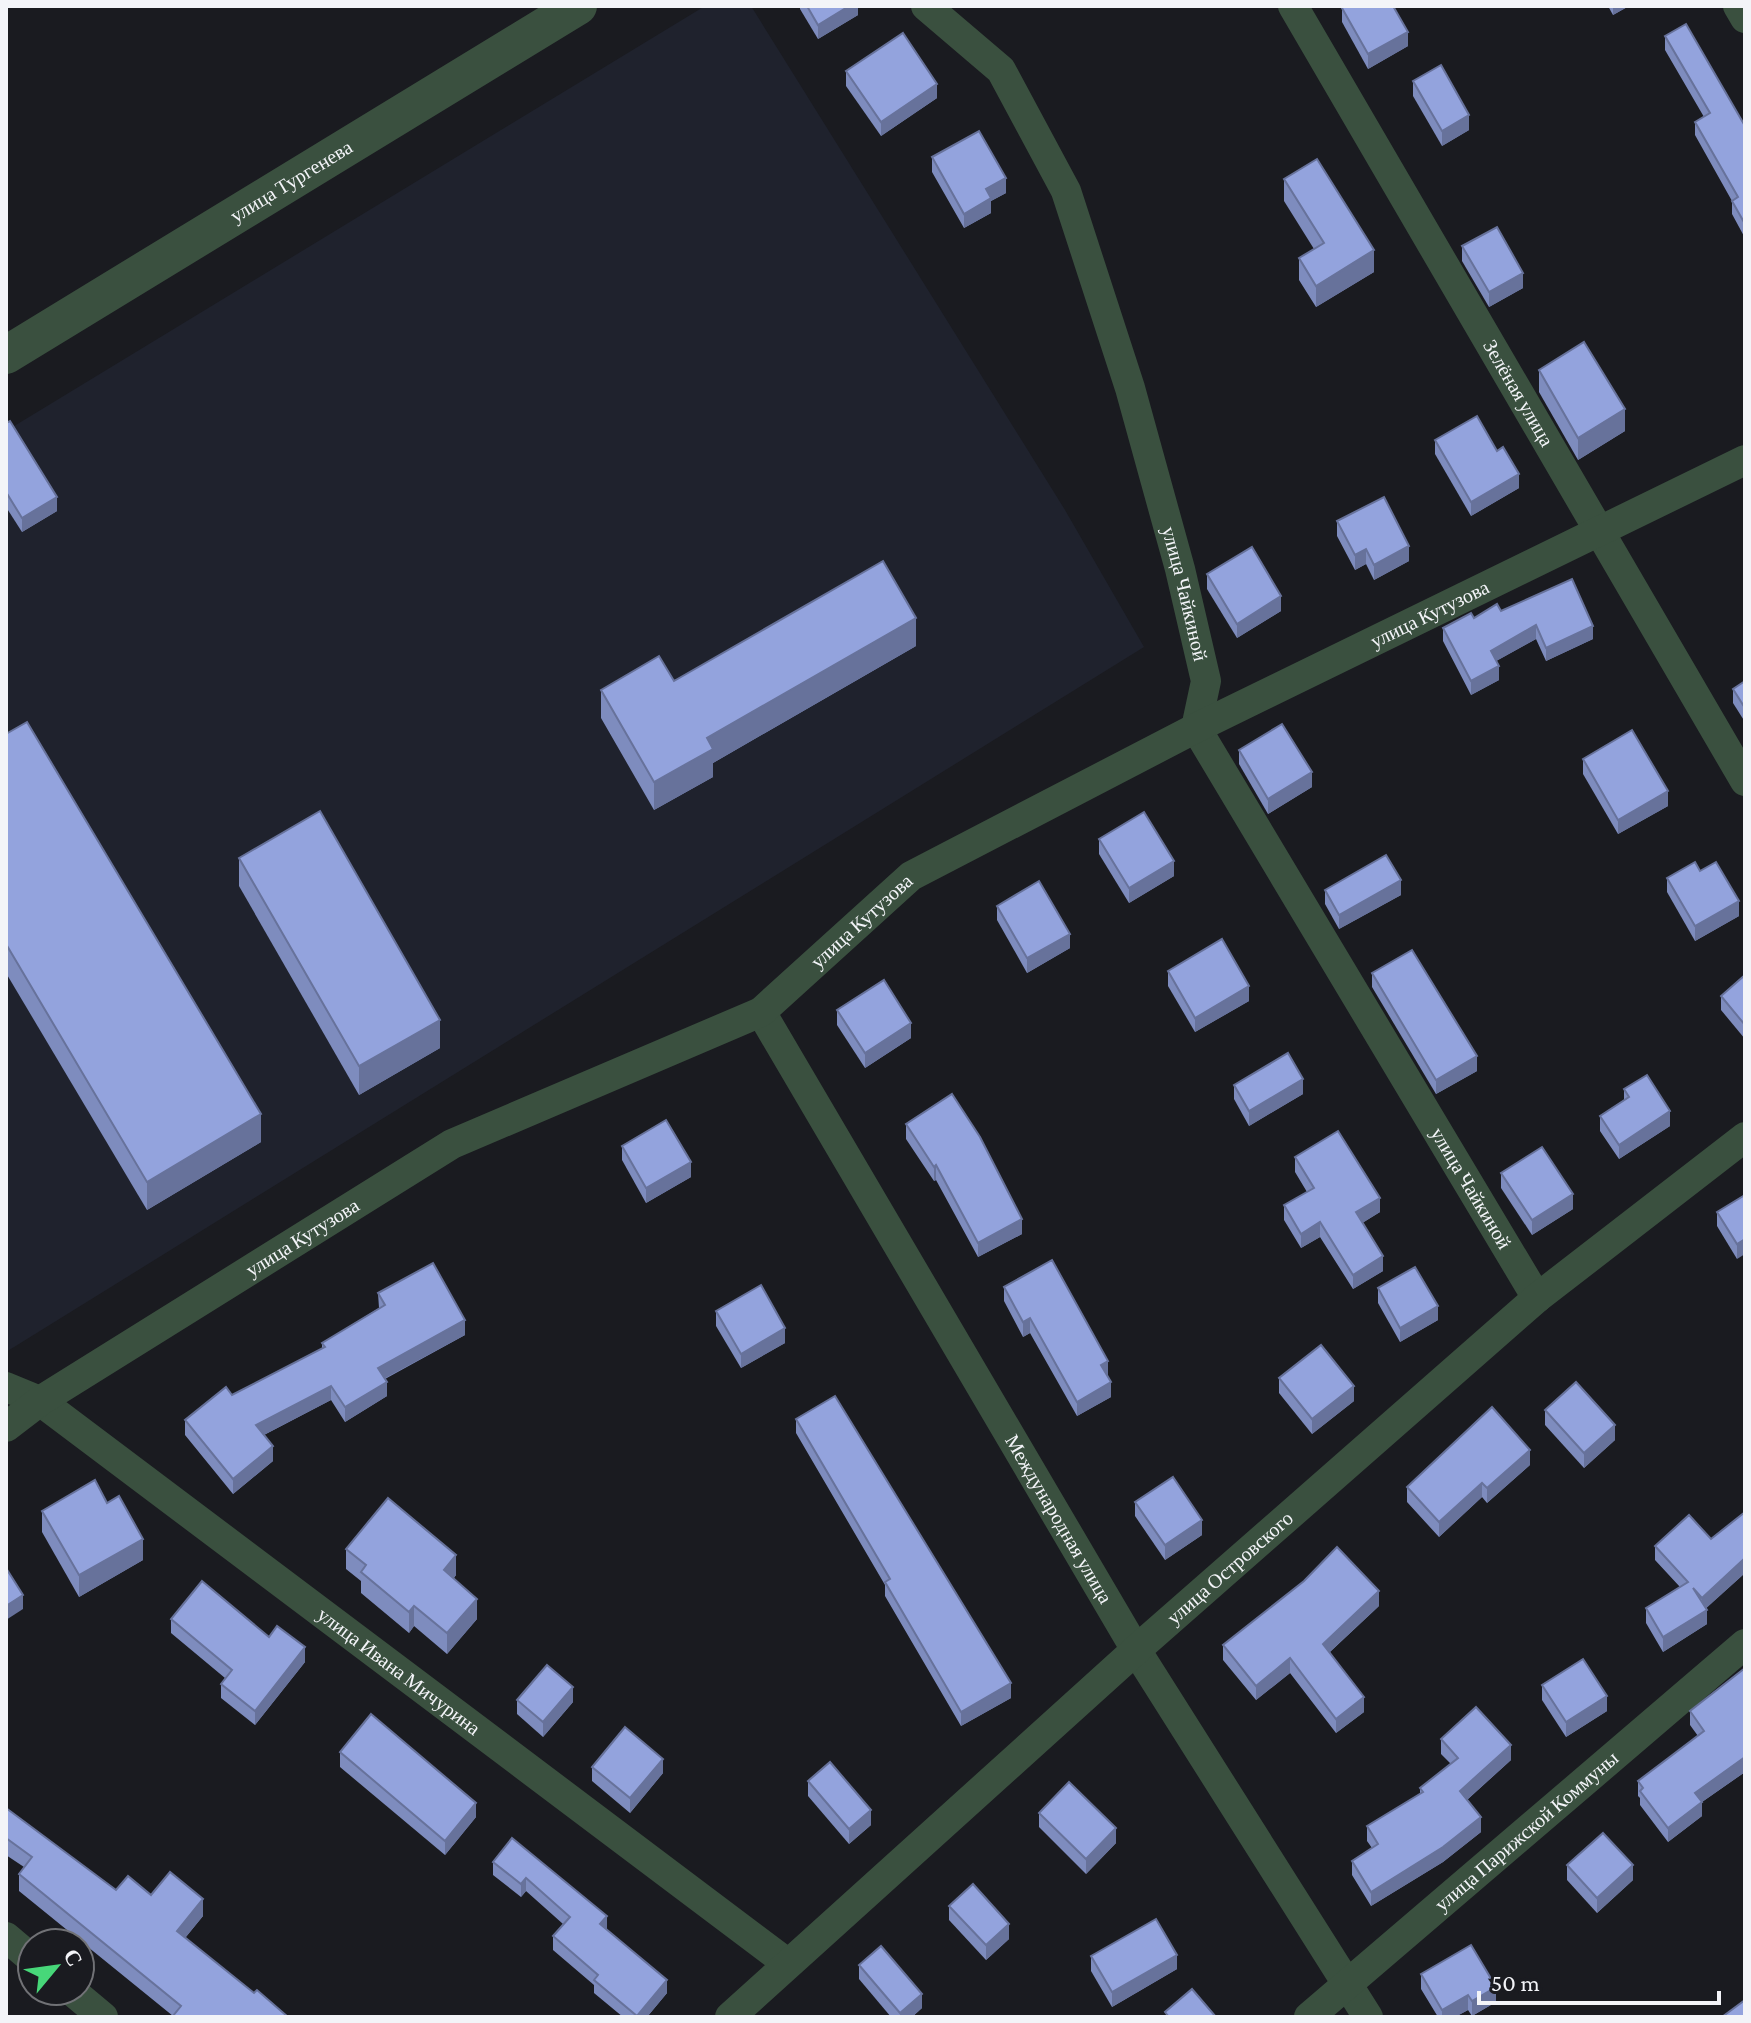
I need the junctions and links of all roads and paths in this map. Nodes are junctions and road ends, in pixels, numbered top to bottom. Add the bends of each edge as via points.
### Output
1 (578, 6) edge
2 (926, 6) edge
3 (1293, 6) edge
4 (1738, 6) edge
5 (1745, 18) edge
6 (6, 355) edge
7 (1745, 460) edge
8 (1601, 533) junction
9 (1196, 728) junction
10 (1745, 781) edge
11 (761, 1012) junction
12 (1745, 1137) edge
13 (1537, 1298) junction
14 (6, 1387) edge
15 (40, 1401) junction
16 (6, 1427) edge
17 (1745, 1644) edge
18 (1136, 1650) junction
19 (787, 1963) junction
20 (1347, 1983) junction
21 (730, 2017) edge
22 (1309, 2017) edge
23 (1368, 2017) edge

1 - 6 street, улица Тургенева
2 - 9 street, улица Чайкиной via 1001,70 1066,191 1130,388 1180,569 1206,681
3 - 8 street, Зелёная улица
4 - 5 street
7 - 8 street, улица Кутузова
8 - 9 street, улица Кутузова
8 - 10 street, Зелёная улица
9 - 11 street, улица Кутузова via 911,876
9 - 13 street, улица Чайкиной
11 - 15 street, улица Кутузова via 452,1144
11 - 18 street, Международная улица
12 - 13 street, улица Островского
13 - 18 street, улица Островского
14 - 15 street, улица Ивана Мичурина
15 - 16 street, улица Кутузова
15 - 19 street, улица Ивана Мичурина
17 - 20 street, улица Парижской Коммуны
18 - 19 street, улица Островского
18 - 20 street, Международная улица
19 - 21 street, улица Островского
20 - 22 street, улица Парижской Коммуны
20 - 23 street, Международная улица

